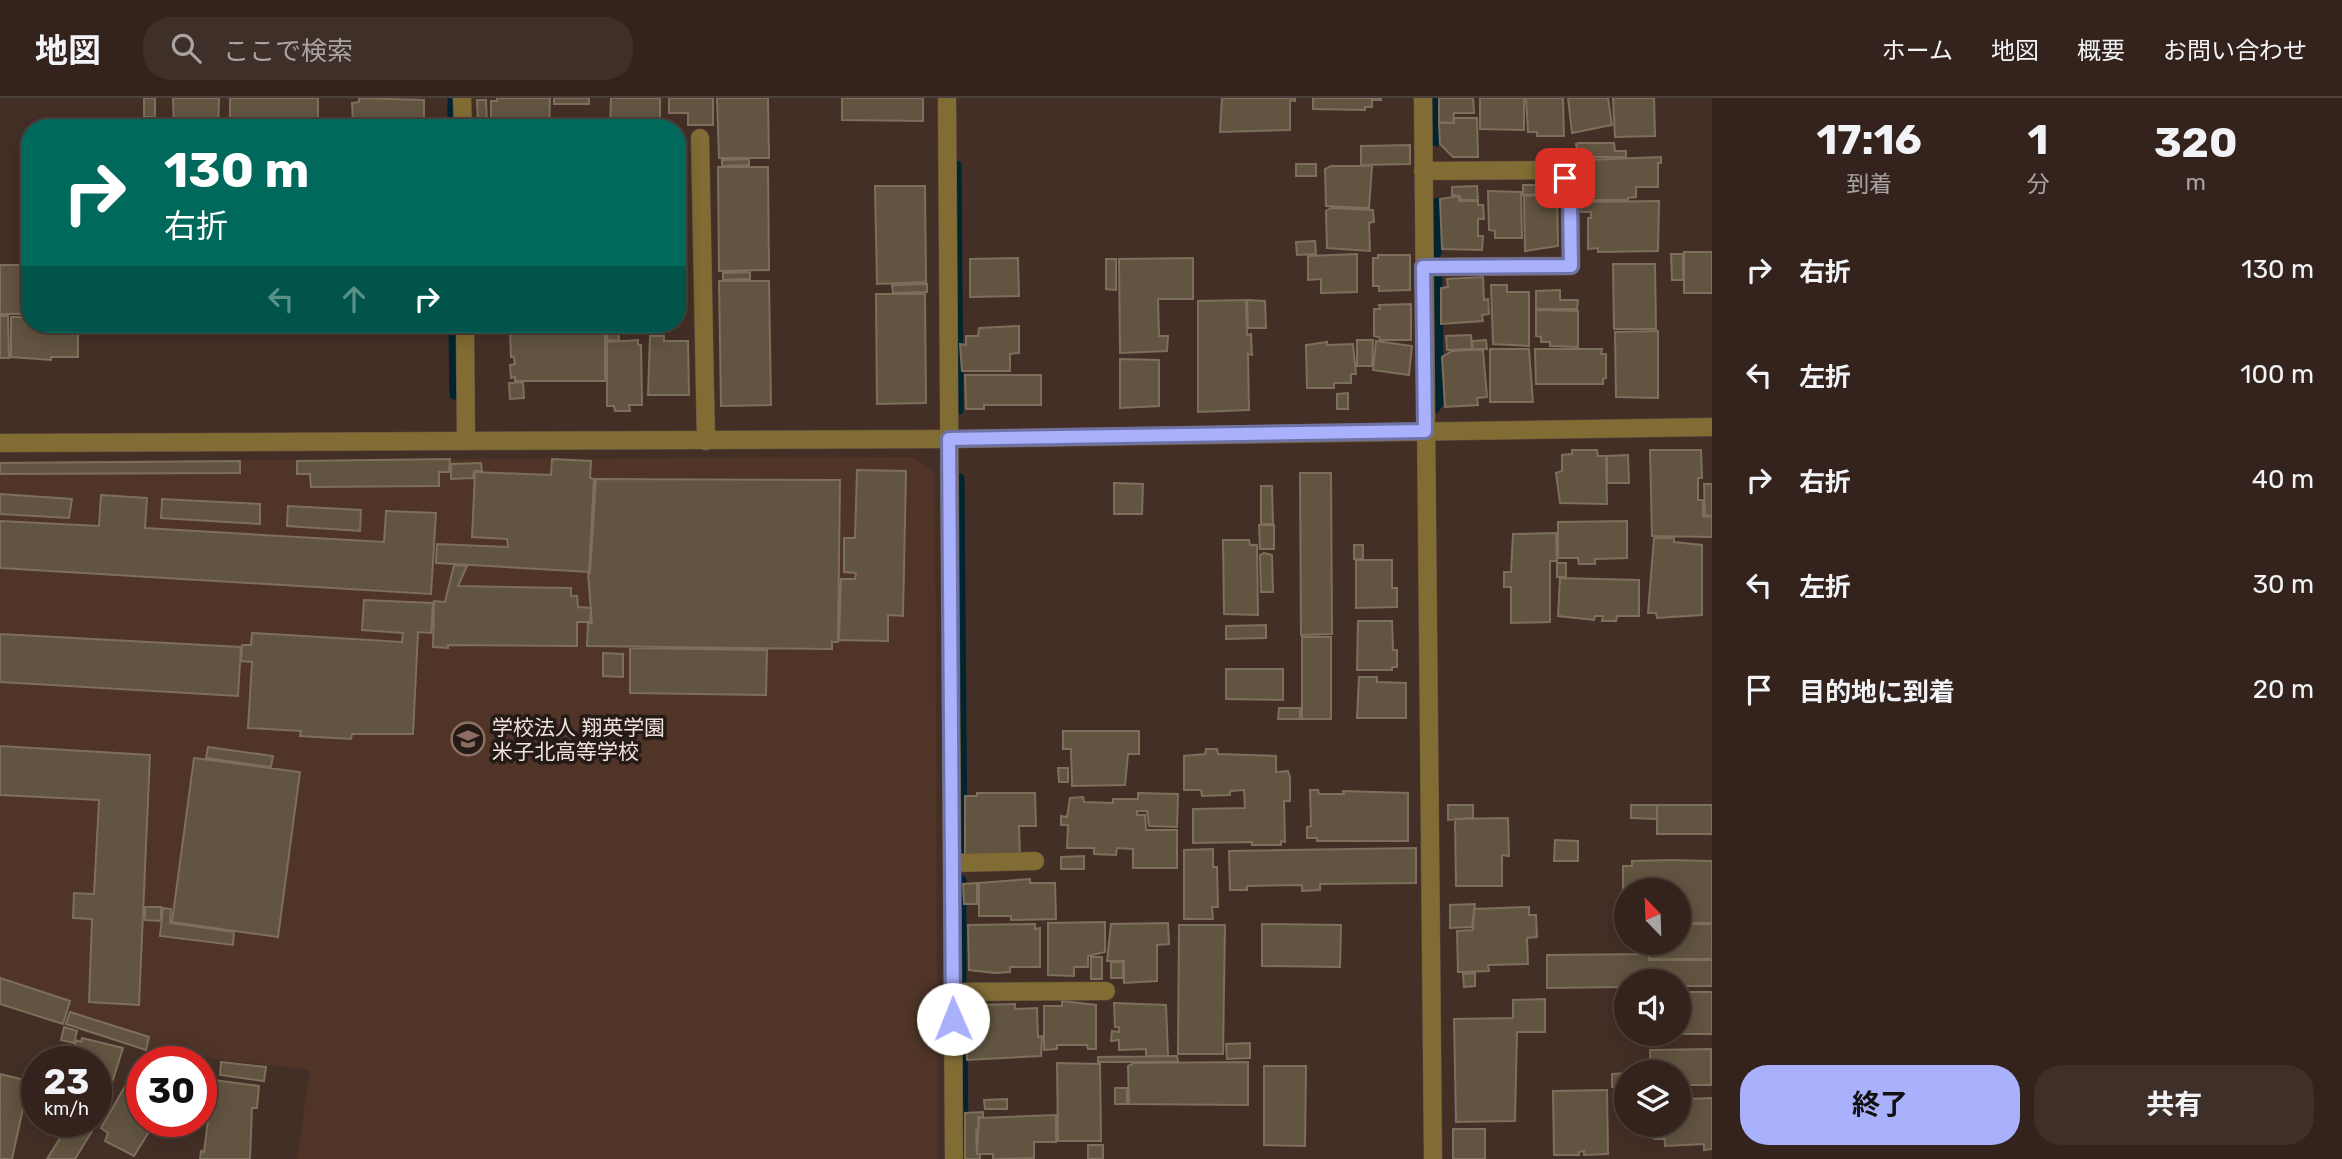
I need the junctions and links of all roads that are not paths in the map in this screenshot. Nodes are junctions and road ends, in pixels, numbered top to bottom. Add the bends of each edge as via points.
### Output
1 (462, 98) edge
2 (947, 98) edge
3 (1423, 98) edge
4 (463, 119) edge
5 (700, 138) dead end
6 (1423, 171) junction
7 (1423, 267) junction
8 (465, 333) edge
9 (1712, 428) edge
10 (1425, 431) junction
11 (949, 439) junction
12 (466, 440) junction
13 (706, 441) junction
14 (0, 443) edge
15 (1035, 861) dead end
16 (952, 863) junction
17 (1106, 991) dead end
18 (953, 992) junction
19 (954, 1159) edge
20 (1433, 1159) edge

1 - 4 street
2 - 11 street
3 - 6 street
5 - 13 street
6 - 7 street
6 - 7 street via 1550,170 1563,175 1570,198 1571,266
7 - 10 street
8 - 12 street
9 - 10 street
10 - 11 street
10 - 20 street
11 - 13 street
11 - 16 street
12 - 13 street
12 - 14 street
15 - 16 street
16 - 18 street
17 - 18 street
18 - 19 street

